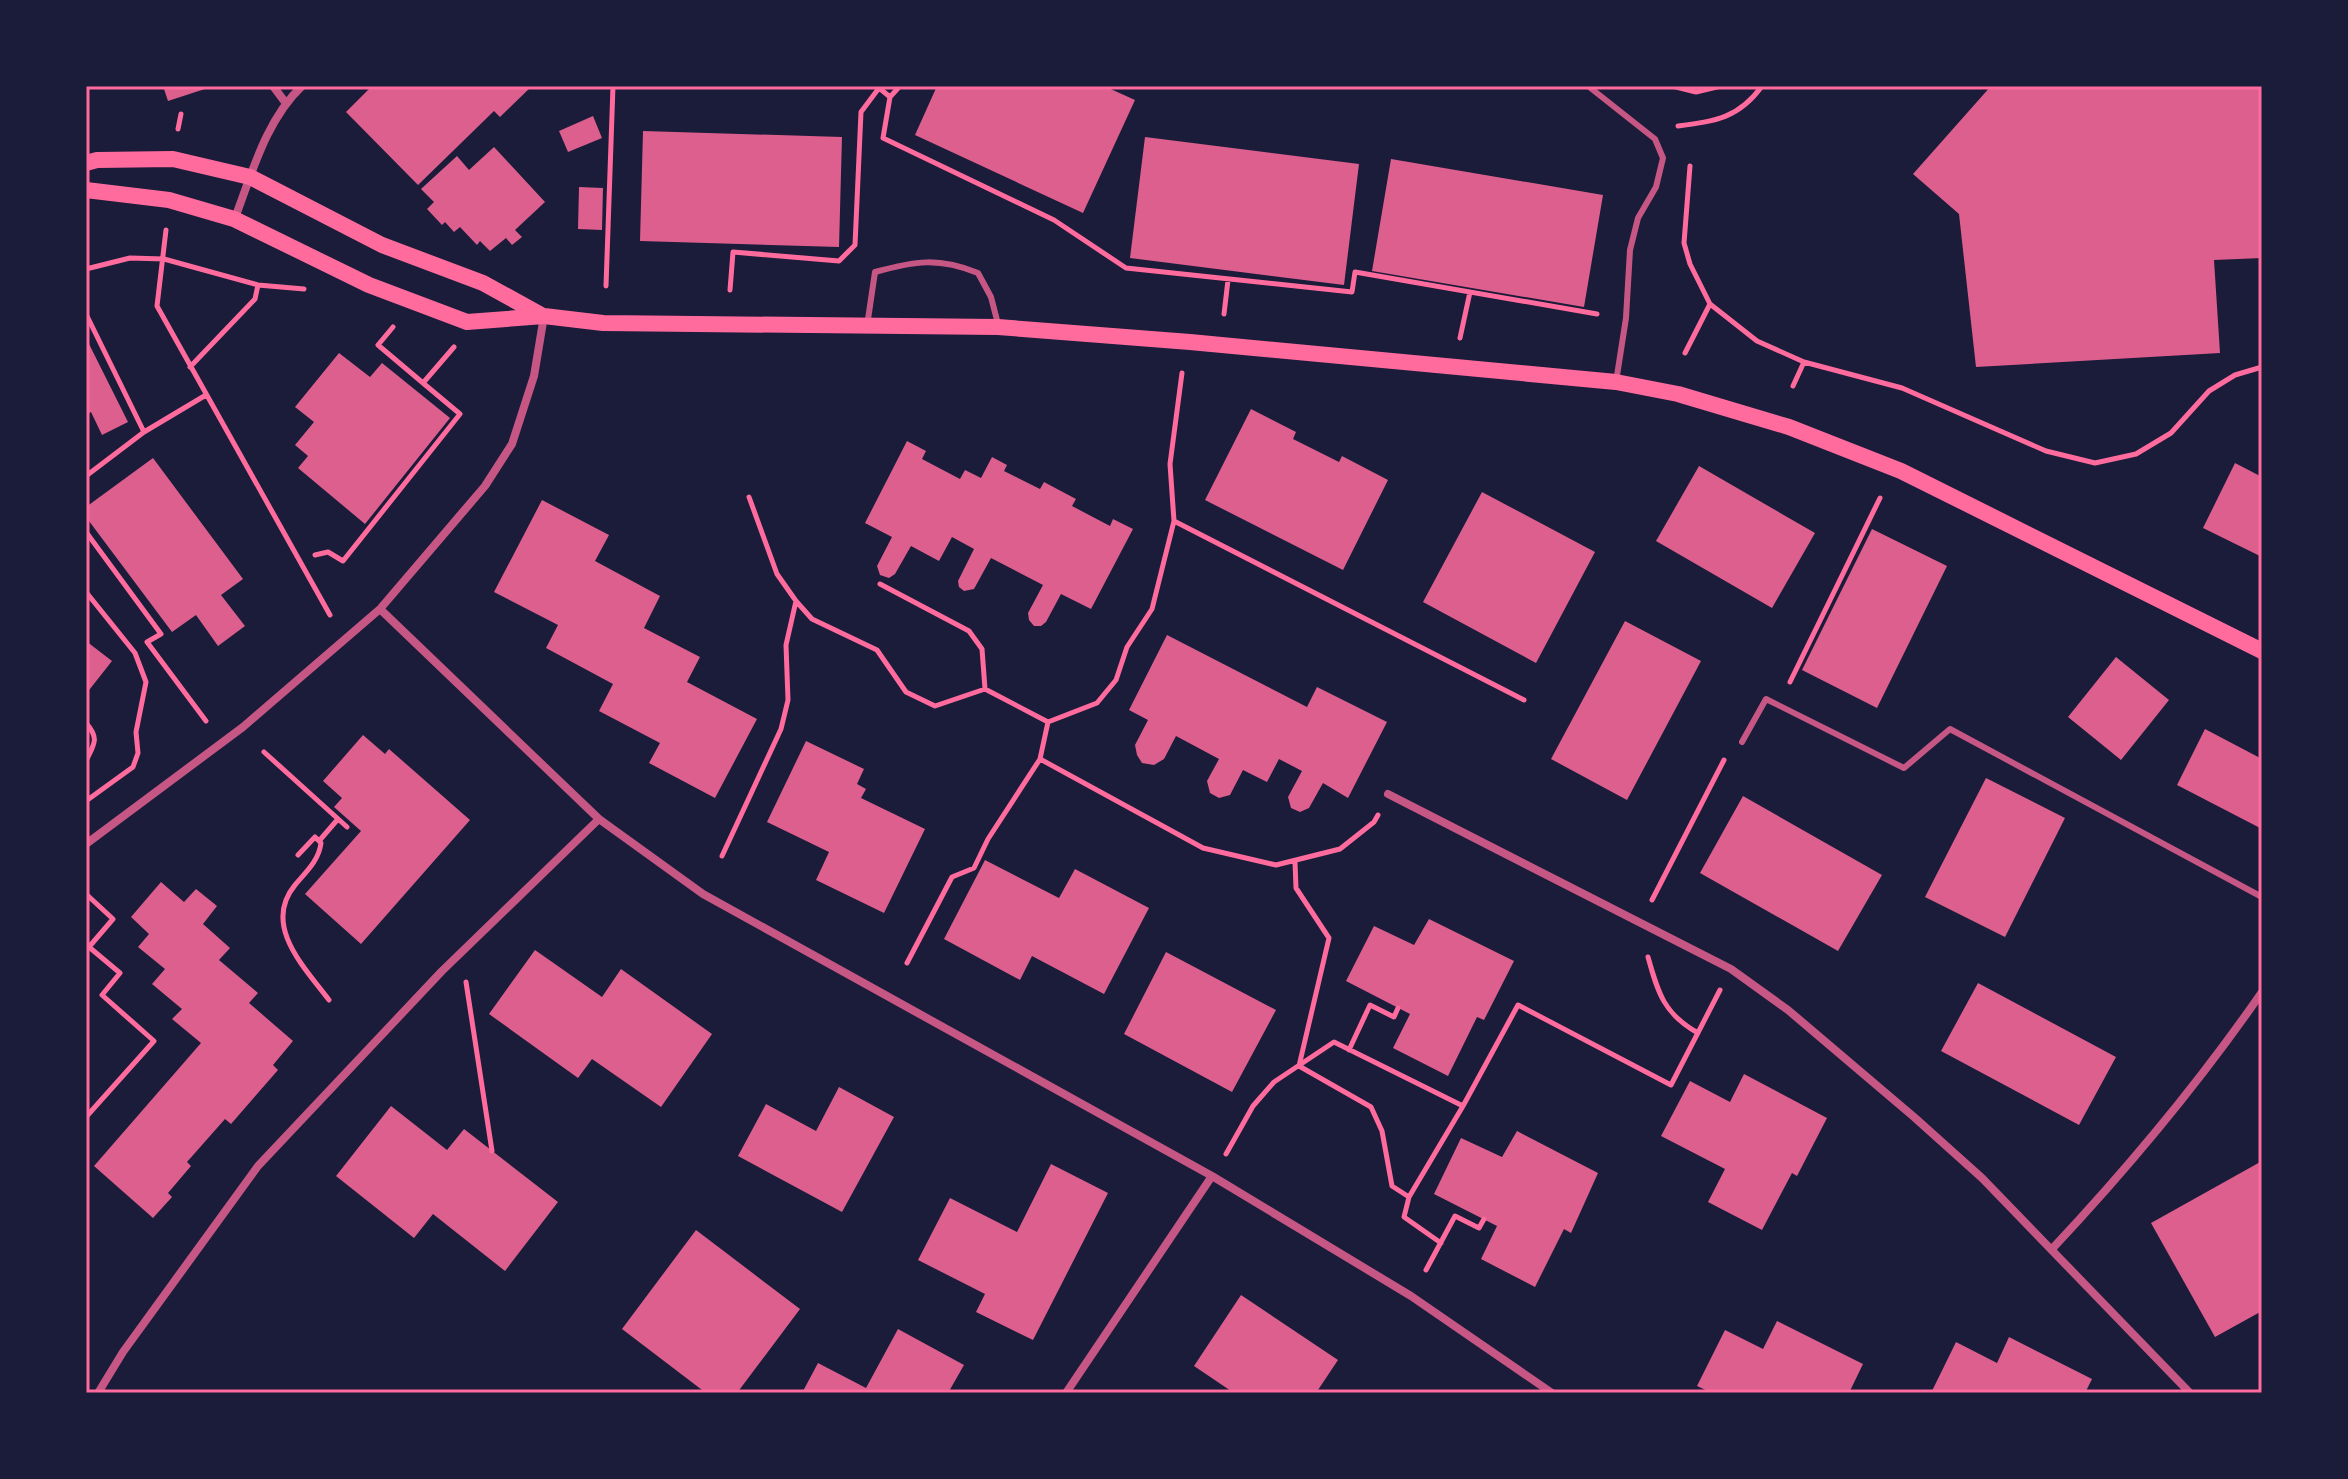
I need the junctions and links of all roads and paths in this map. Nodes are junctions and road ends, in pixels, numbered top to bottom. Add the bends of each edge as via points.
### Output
1 (273, 86) edge
2 (302, 86) edge
3 (613, 86) edge
4 (900, 86) edge
5 (1588, 86) edge
6 (1672, 86) edge
7 (1721, 86) edge
8 (1762, 86) edge
9 (878, 87) edge
10 (890, 97) junction
11 (285, 102) junction
12 (1671, 120) dead end
13 (1678, 126) junction
14 (1683, 136) dead end
15 (1689, 155) dead end
16 (86, 163) edge
17 (250, 177) junction
18 (86, 190) edge
19 (167, 217) dead end
20 (234, 219) junction
21 (164, 259) junction
22 (86, 269) edge
23 (1228, 280) junction
24 (258, 285) junction
25 (606, 286) dead end
26 (313, 290) dead end
27 (730, 290) dead end
28 (1470, 292) junction
29 (1710, 304) junction
30 (86, 314) edge
31 (1224, 314) dead end
32 (1597, 314) dead end
33 (544, 316) junction
34 (401, 318) dead end
35 (867, 326) junction
36 (998, 327) junction
37 (1459, 340) dead end
38 (459, 341) dead end
39 (1685, 353) dead end
40 (1804, 362) junction
41 (190, 367) junction
42 (2262, 367) edge
43 (1182, 373) dead end
44 (1616, 382) junction
45 (423, 383) junction
46 (1793, 386) dead end
47 (206, 395) junction
48 (144, 432) junction
49 (86, 476) edge
50 (749, 497) dead end
51 (1880, 498) dead end
52 (1174, 521) junction
53 (86, 532) edge
54 (315, 555) dead end
55 (880, 584) dead end
56 (86, 592) edge
57 (796, 601) junction
58 (380, 609) junction
59 (330, 615) dead end
60 (2262, 651) edge
61 (985, 689) junction
62 (1787, 689) dead end
63 (1524, 700) dead end
64 (206, 721) dead end
65 (1048, 722) junction
66 (86, 723) edge
67 (1742, 742) dead end
68 (1730, 749) dead end
69 (264, 752) dead end
70 (1040, 759) junction
71 (86, 761) edge
72 (1388, 794) joint
73 (86, 801) edge
74 (338, 819) junction
75 (599, 819) junction
76 (347, 827) dead end
77 (319, 841) junction
78 (86, 844) edge
79 (298, 855) dead end
80 (722, 856) dead end
81 (1295, 862) junction
82 (1660, 888) dead end
83 (86, 894) edge
84 (2262, 897) edge
85 (907, 963) dead end
86 (466, 977) dead end
87 (1719, 991) dead end
88 (2262, 992) edge
89 (329, 1000) dead end
90 (1398, 1008) dead end
91 (1349, 1050) junction
92 (1299, 1066) junction
93 (1463, 1106) junction
94 (86, 1117) edge
95 (492, 1151) dead end
96 (1212, 1176) junction
97 (1409, 1197) junction
98 (1484, 1219) dead end
99 (1441, 1243) junction
100 (2052, 1249) junction
101 (1426, 1270) dead end
102 (98, 1393) edge
103 (1066, 1393) edge
104 (1552, 1393) edge
105 (2190, 1393) edge

1 - 11 street
2 - 11 street
3 - 25 path
4 - 10 path
5 - 44 lane via 1655,139 1663,158 1630,250
6 - 7 path via 1696,92
8 - 13 path via 1750,103 1729,116
9 - 10 path
9 - 27 path via 861,112 855,245 839,261 733,252
10 - 23 path via 883,138 1054,220 1126,268
11 - 17 street
12 - 13 path
13 - 14 path
15 - 29 path via 1684,243
16 - 17 main road via 173,159
17 - 20 street
17 - 33 main road via 382,245 483,283
18 - 20 main road via 169,200
19 - 21 path
20 - 33 main road via 369,285 467,322
21 - 22 path via 130,258
21 - 24 path
21 - 41 path via 157,306
23 - 28 path via 1352,292 1355,272
23 - 31 path
24 - 26 path
24 - 41 path via 255,299
28 - 32 path
28 - 37 path
29 - 39 path
29 - 40 path via 1757,341
30 - 48 path
33 - 35 main road via 603,323
33 - 58 street via 534,376 512,444 485,486
34 - 45 path via 378,345
35 - 36 main road
35 - 36 lane via 875,272 911,263 951,262 978,273
36 - 44 main road
38 - 45 path
40 - 42 path via 1902,388 2046,451 2095,463 2136,454 2171,433 2209,391
40 - 46 path
41 - 47 path
43 - 52 path via 1170,464
44 - 60 main road via 1789,427 1901,471
45 - 54 path via 460,414 343,561 328,552
47 - 48 path
47 - 59 path
48 - 49 path
50 - 57 path via 777,574
51 - 62 path
52 - 63 path
52 - 65 path via 1152,609 1127,647 1116,680 1097,703
53 - 64 path via 161,634 147,642
55 - 61 path via 969,631 982,649
56 - 73 path via 135,653 146,682 133,767
57 - 61 path via 812,619 877,650 906,692 935,706
57 - 80 path via 786,645 788,700 781,729
58 - 75 street
58 - 78 street via 243,727
61 - 65 path
65 - 70 path
66 - 71 path via 95,741
67 - 84 lane via 1766,699 1904,768 1950,729
68 - 82 path
69 - 74 path
70 - 81 path via 1203,848 1276,865
70 - 85 path via 974,868 952,877
72 - 81 path via 1374,822 1340,849
72 - 100 street via 1731,969 1914,1117
74 - 76 path
74 - 77 path
75 - 96 street via 703,894
75 - 102 street via 442,971 258,1166
77 - 79 path via 315,837
77 - 89 path via 320,855 282,909 283,929 294,954
81 - 92 path via 1296,888 1329,938
83 - 94 path via 113,919 89,947 120,973 102,995 154,1041
86 - 95 path
87 - 93 path via 1671,1085 1518,1005
88 - 100 street via 2125,1171
90 - 91 path via 1394,1017 1370,1005
91 - 92 path via 1334,1042
91 - 93 path
92 - 96 path via 1274,1082 1253,1106
92 - 97 path via 1371,1107 1382,1131 1392,1186
93 - 97 path
96 - 103 street
96 - 104 street via 1411,1296
97 - 99 path via 1404,1217
98 - 99 path via 1479,1228 1455,1216
99 - 101 path
100 - 105 street

